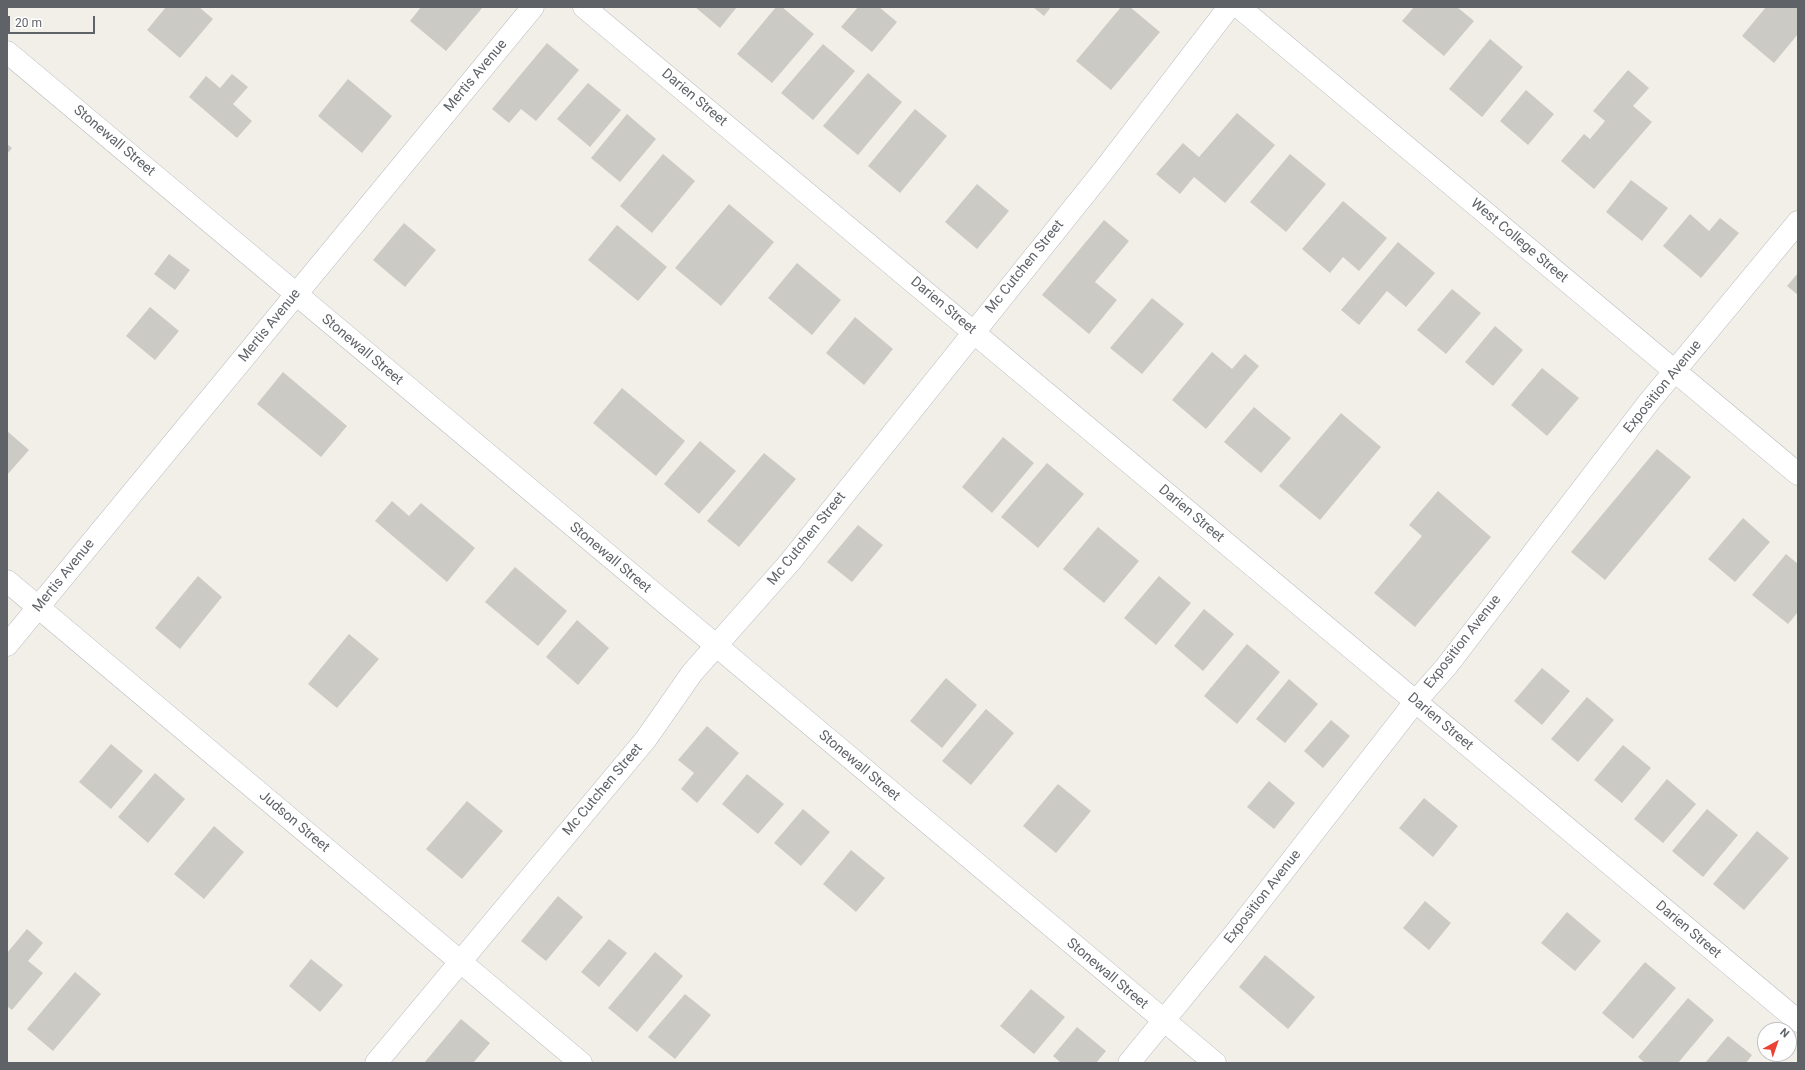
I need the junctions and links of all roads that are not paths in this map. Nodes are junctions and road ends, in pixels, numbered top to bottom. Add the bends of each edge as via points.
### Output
1 (533, 7) edge
2 (584, 7) edge
3 (1229, 7) edge
4 (1240, 7) edge
5 (7, 52) edge
6 (1798, 222) edge
7 (296, 294) junction
8 (973, 331) junction
9 (1675, 372) junction
10 (1798, 474) edge
11 (7, 581) edge
12 (38, 607) junction
13 (7, 645) edge
14 (716, 646) junction
15 (1415, 702) junction
16 (461, 961) junction
17 (1164, 1020) junction
18 (1798, 1021) edge
19 (376, 1063) edge
20 (582, 1063) edge
21 (1129, 1063) edge
22 (1215, 1063) edge

1 - 7 street, Mertis Avenue
2 - 8 street, Darien Street
3 - 8 street, Mc Cutchen Street via 1104,170
4 - 9 street, West College Street
5 - 7 street, Stonewall Street
6 - 9 street, Exposition Avenue
7 - 12 street, Mertis Avenue
7 - 14 street, Stonewall Street
8 - 14 street, Mc Cutchen Street via 790,562
8 - 15 street, Darien Street
9 - 10 street, West College Street
9 - 15 street, Exposition Avenue via 1649,402 1446,667
11 - 12 street, Judson Street
12 - 13 street, Mertis Avenue
12 - 16 street, Judson Street
14 - 16 street, Mc Cutchen Street via 692,673 646,739
14 - 17 street, Stonewall Street
15 - 17 street, Exposition Avenue
15 - 18 street, Darien Street
16 - 19 street, Mc Cutchen Street
16 - 20 street, Judson Street
17 - 21 street, Exposition Avenue
17 - 22 street, Stonewall Street

